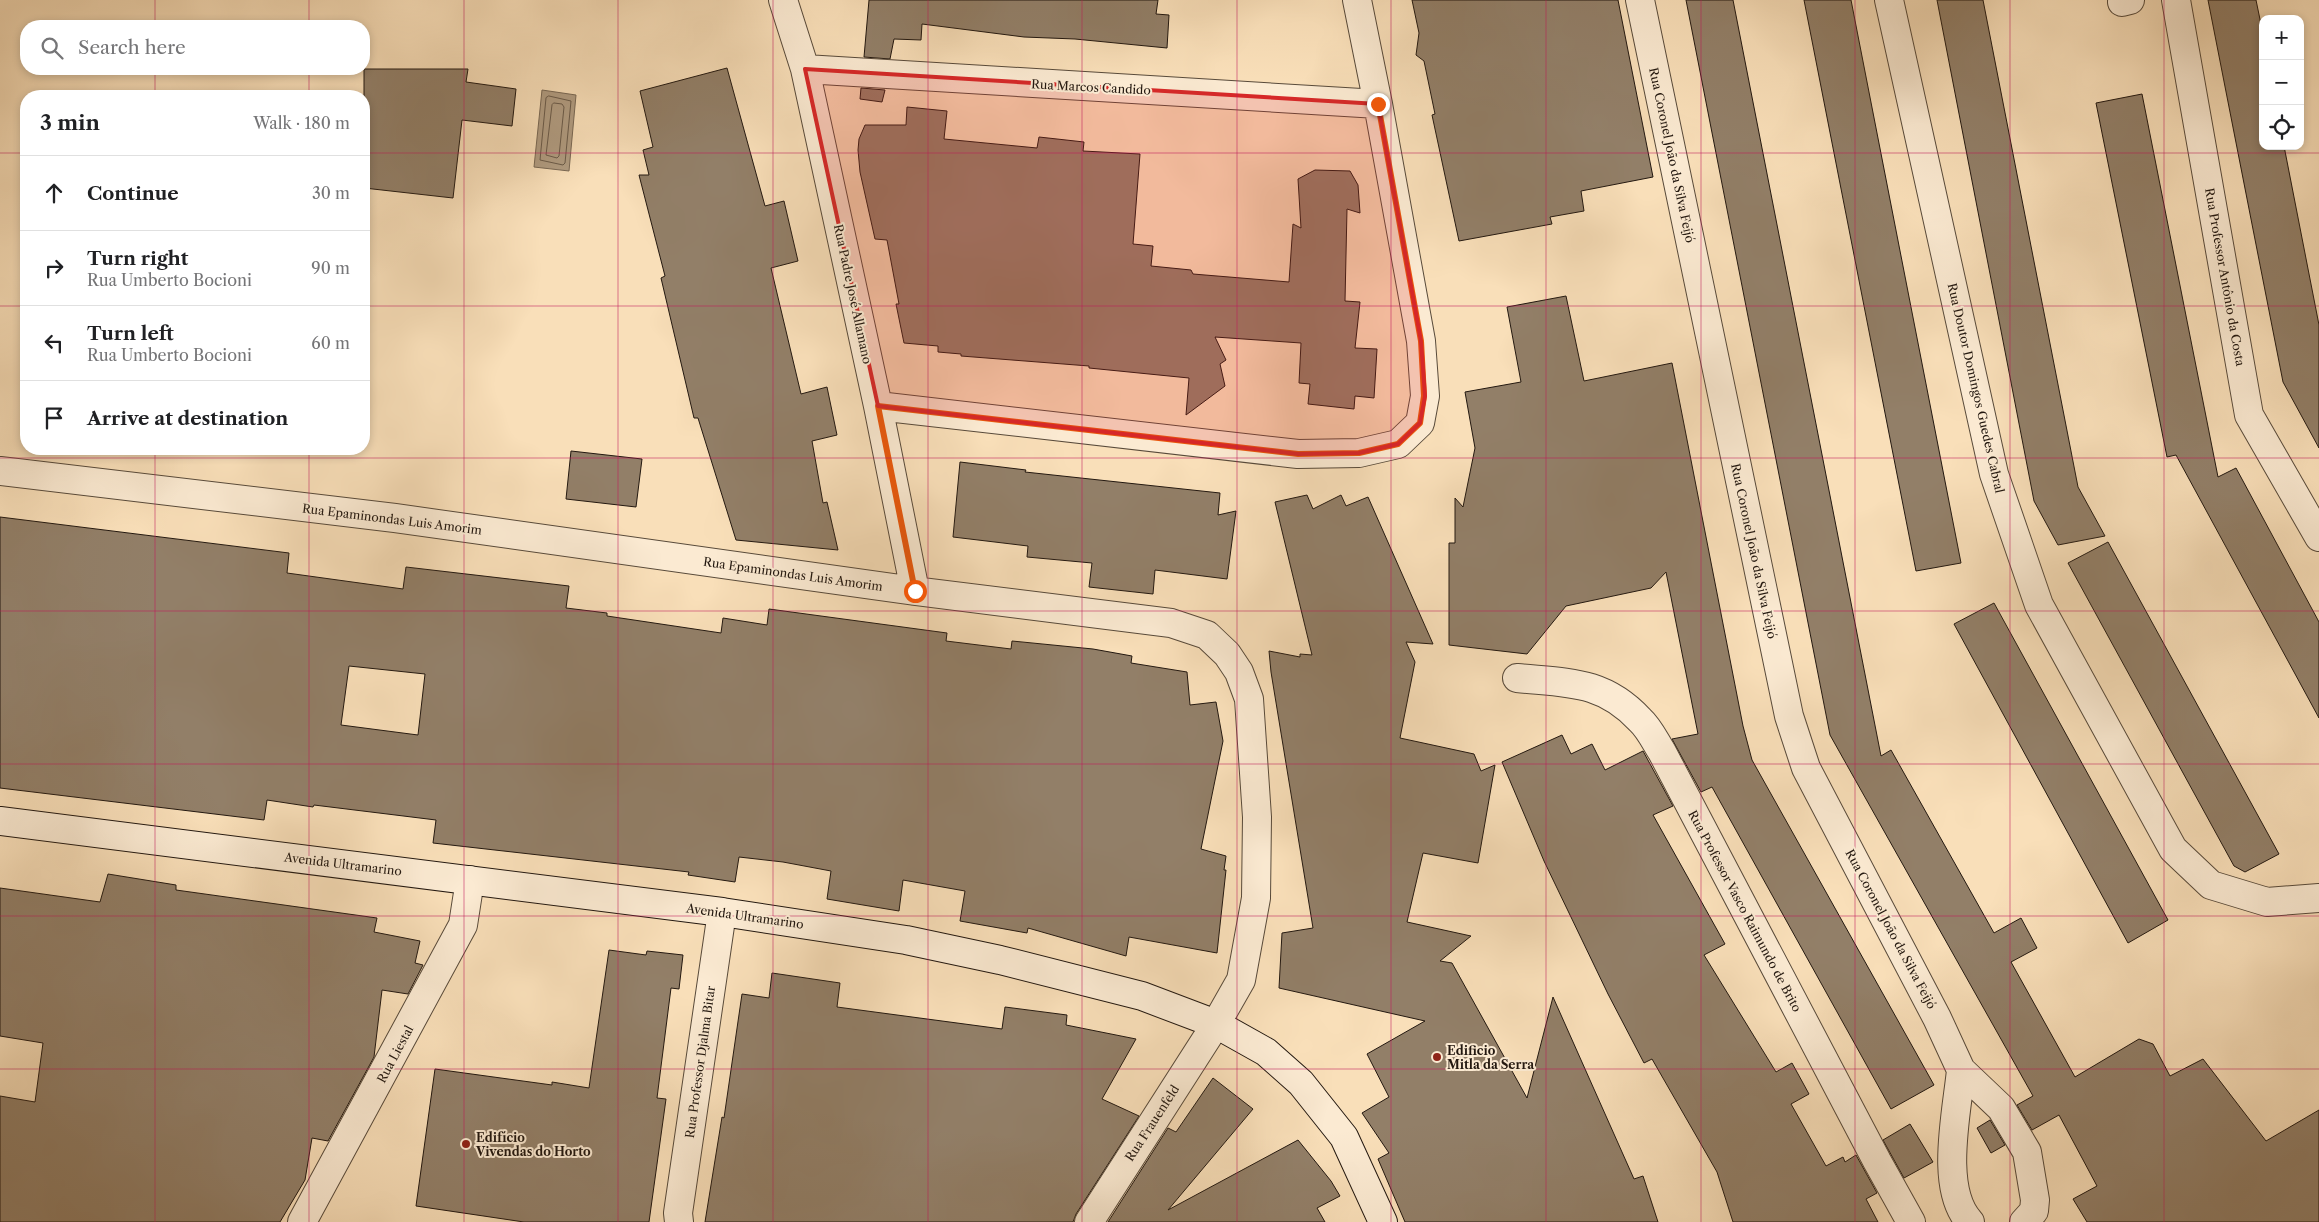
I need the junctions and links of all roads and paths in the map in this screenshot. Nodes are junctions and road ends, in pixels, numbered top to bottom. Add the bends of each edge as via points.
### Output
1 (783, 0) edge
2 (1357, 0) edge
3 (1640, 0) edge
4 (1889, 0) edge
5 (2176, 0) edge
6 (805, 69) junction
7 (1378, 104) junction
8 (878, 406) junction
9 (0, 471) edge
10 (2319, 537) edge
11 (915, 591) junction
12 (1517, 678) dead end
13 (0, 821) edge
14 (470, 880) junction
15 (2319, 898) edge
16 (722, 912) junction
17 (1216, 1024) junction
18 (1961, 1070) junction
19 (678, 1217) edge
20 (302, 1222) edge
21 (1088, 1222) edge
22 (1383, 1222) edge
23 (1911, 1222) edge
24 (1970, 1222) edge
25 (2024, 1222) edge

1 - 6 street, Rua Padre José Allamano
2 - 7 street
3 - 18 street, Rua Coronel João da Silva Feijó via 1789,716 1806,768
4 - 15 street, Rua Doutor Domingos Guedes Cabral via 1994,474 2039,605 2173,849 2211,885 2267,902
5 - 10 street, Rua Professor Antônio da Costa via 2249,415
6 - 7 street, Rua Marcos Candido
6 - 8 street, Rua Padre José Allamano
7 - 8 street via 1421,341 1424,387 1420,423 1398,444 1359,453 1298,454
8 - 11 street, Rua Padre José Allamano
9 - 11 street, Rua Epaminondas Luis Amorim via 395,518
11 - 17 street, Rua Epaminondas Luis Amorim via 1171,623 1206,635 1228,654 1240,672 1249,699 1257,816 1256,898 1241,980
12 - 23 street, Rua Professor Vasco Raimundo de Brito via 1588,685 1615,697 1641,720 1662,752
13 - 14 street, Avenida Ultramarino
14 - 16 street, Avenida Ultramarino
14 - 20 street, Rua Liestal via 463,925
16 - 17 street, Avenida Ultramarino via 906,940 1000,960 1142,996
16 - 19 street, Rua Professor Djalma Bitar
17 - 21 street, Rua Frauenfeld
17 - 22 street, Avenida Ultramarino via 1266,1052 1300,1083 1344,1137
18 - 24 street via 1952,1167 1955,1196
18 - 25 street, Rua Coronel João da Silva Feijó via 2001,1108 2027,1152 2035,1200 2034,1211

